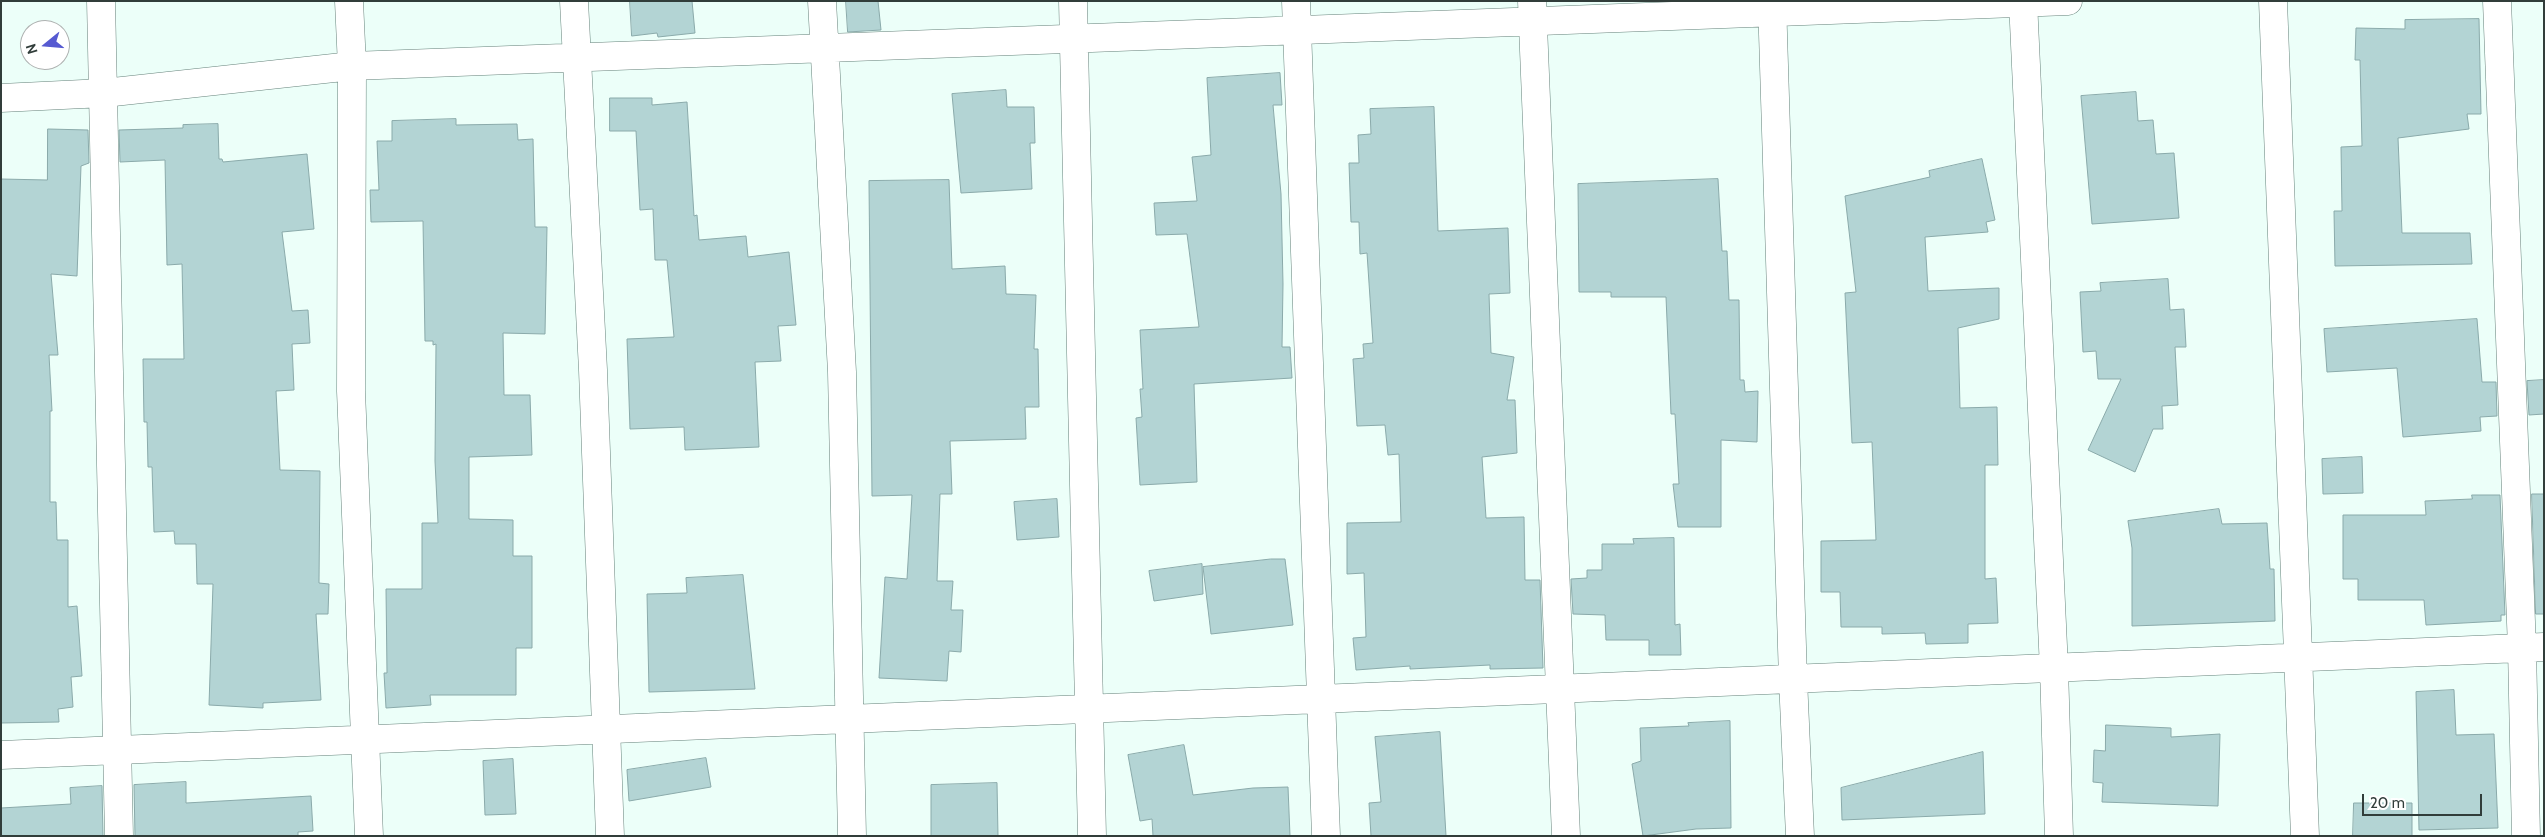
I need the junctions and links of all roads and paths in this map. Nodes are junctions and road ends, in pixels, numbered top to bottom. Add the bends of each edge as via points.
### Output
1 (101, 1) edge
2 (349, 1) edge
3 (574, 1) edge
4 (822, 1) edge
5 (1073, 1) edge
6 (1296, 1) edge
7 (2068, 1) edge
8 (2273, 1) edge
9 (2496, 1) edge
10 (2023, 2) edge
11 (1772, 7) edge
12 (1532, 11) edge
13 (1297, 30) junction
14 (1075, 38) junction
15 (824, 50) junction
16 (576, 56) junction
17 (352, 66) junction
18 (104, 93) junction
19 (1, 98) edge
20 (2533, 648) edge
21 (2300, 658) junction
22 (2054, 668) junction
23 (1793, 680) junction
24 (1560, 689) junction
25 (1321, 699) junction
26 (1089, 709) junction
27 (850, 719) junction
28 (607, 730) junction
29 (367, 740) junction
30 (117, 750) junction
31 (1, 755) edge
32 (119, 836) edge
33 (369, 836) edge
34 (610, 836) edge
35 (852, 836) edge
36 (1092, 836) edge
37 (1326, 836) edge
38 (1566, 836) edge
39 (1800, 836) edge
40 (2059, 836) edge
41 (2305, 836) edge
42 (2526, 836) edge

1 - 18 street
2 - 17 street
3 - 16 street
4 - 15 street
5 - 14 street
6 - 13 street
7 - 10 street
8 - 21 street
9 - 20 street
10 - 11 street
10 - 22 street
11 - 12 street
11 - 23 street
12 - 13 street
12 - 24 street
13 - 14 street
13 - 25 street
14 - 15 street
14 - 26 street
15 - 16 street
15 - 27 street via 842,372
16 - 17 street
16 - 28 street via 593,370
17 - 18 street
17 - 29 street via 351,391
18 - 19 street
18 - 30 street
20 - 21 street
20 - 42 street
21 - 22 street
21 - 41 street
22 - 23 street
22 - 40 street
23 - 24 street
23 - 39 street
24 - 25 street
24 - 38 street
25 - 26 street
25 - 37 street
26 - 27 street
26 - 36 street
27 - 28 street
27 - 35 street
28 - 29 street
28 - 34 street
29 - 30 street
29 - 33 street
30 - 31 street
30 - 32 street

